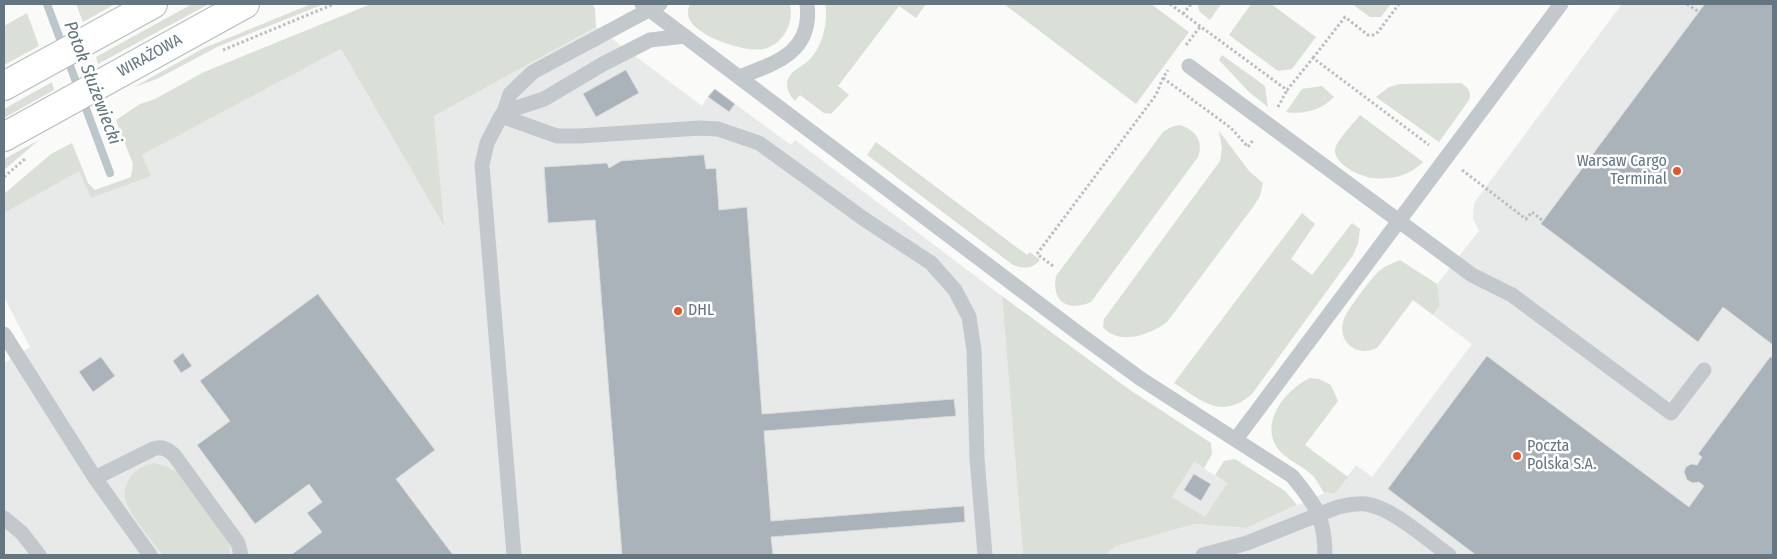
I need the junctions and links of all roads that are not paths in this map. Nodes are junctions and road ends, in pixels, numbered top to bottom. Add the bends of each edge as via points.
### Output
1 (153, 4) edge
2 (245, 4) edge
3 (807, 4) edge
4 (1561, 4) edge
5 (650, 6) edge
6 (685, 36) junction
7 (1189, 66) dead end
8 (739, 77) junction
9 (4, 86) edge
10 (503, 114) junction
11 (4, 137) edge
12 (1399, 220) junction
13 (4, 334) edge
14 (1704, 370) dead end
15 (1236, 439) junction
16 (95, 478) junction
17 (1319, 514) junction
18 (4, 518) edge
19 (39, 555) edge
20 (150, 555) edge
21 (241, 555) edge
22 (514, 555) edge
23 (985, 555) edge
24 (1203, 555) edge
25 (1325, 555) edge
26 (1449, 555) edge

1 - 9 main road
2 - 11 main road, WIRAŻOWA
3 - 8 lane via 804,33 796,48 772,65
4 - 12 lane
5 - 6 lane
5 - 10 lane via 533,72 510,94
6 - 8 lane
6 - 10 lane via 650,40 544,99
7 - 12 lane
8 - 15 lane via 1143,380
10 - 22 lane via 487,143 482,165
10 - 23 lane via 557,136 718,128 759,143 864,220 931,263 955,290 969,317 974,350 977,458
12 - 14 lane via 1472,275 1512,295 1671,413
12 - 15 lane
13 - 16 lane
15 - 17 lane via 1292,476
16 - 20 lane
16 - 21 lane via 153,449 168,450 238,543
17 - 24 lane via 1247,543
17 - 25 lane via 1325,537
17 - 26 lane via 1352,504 1379,508
18 - 19 lane

